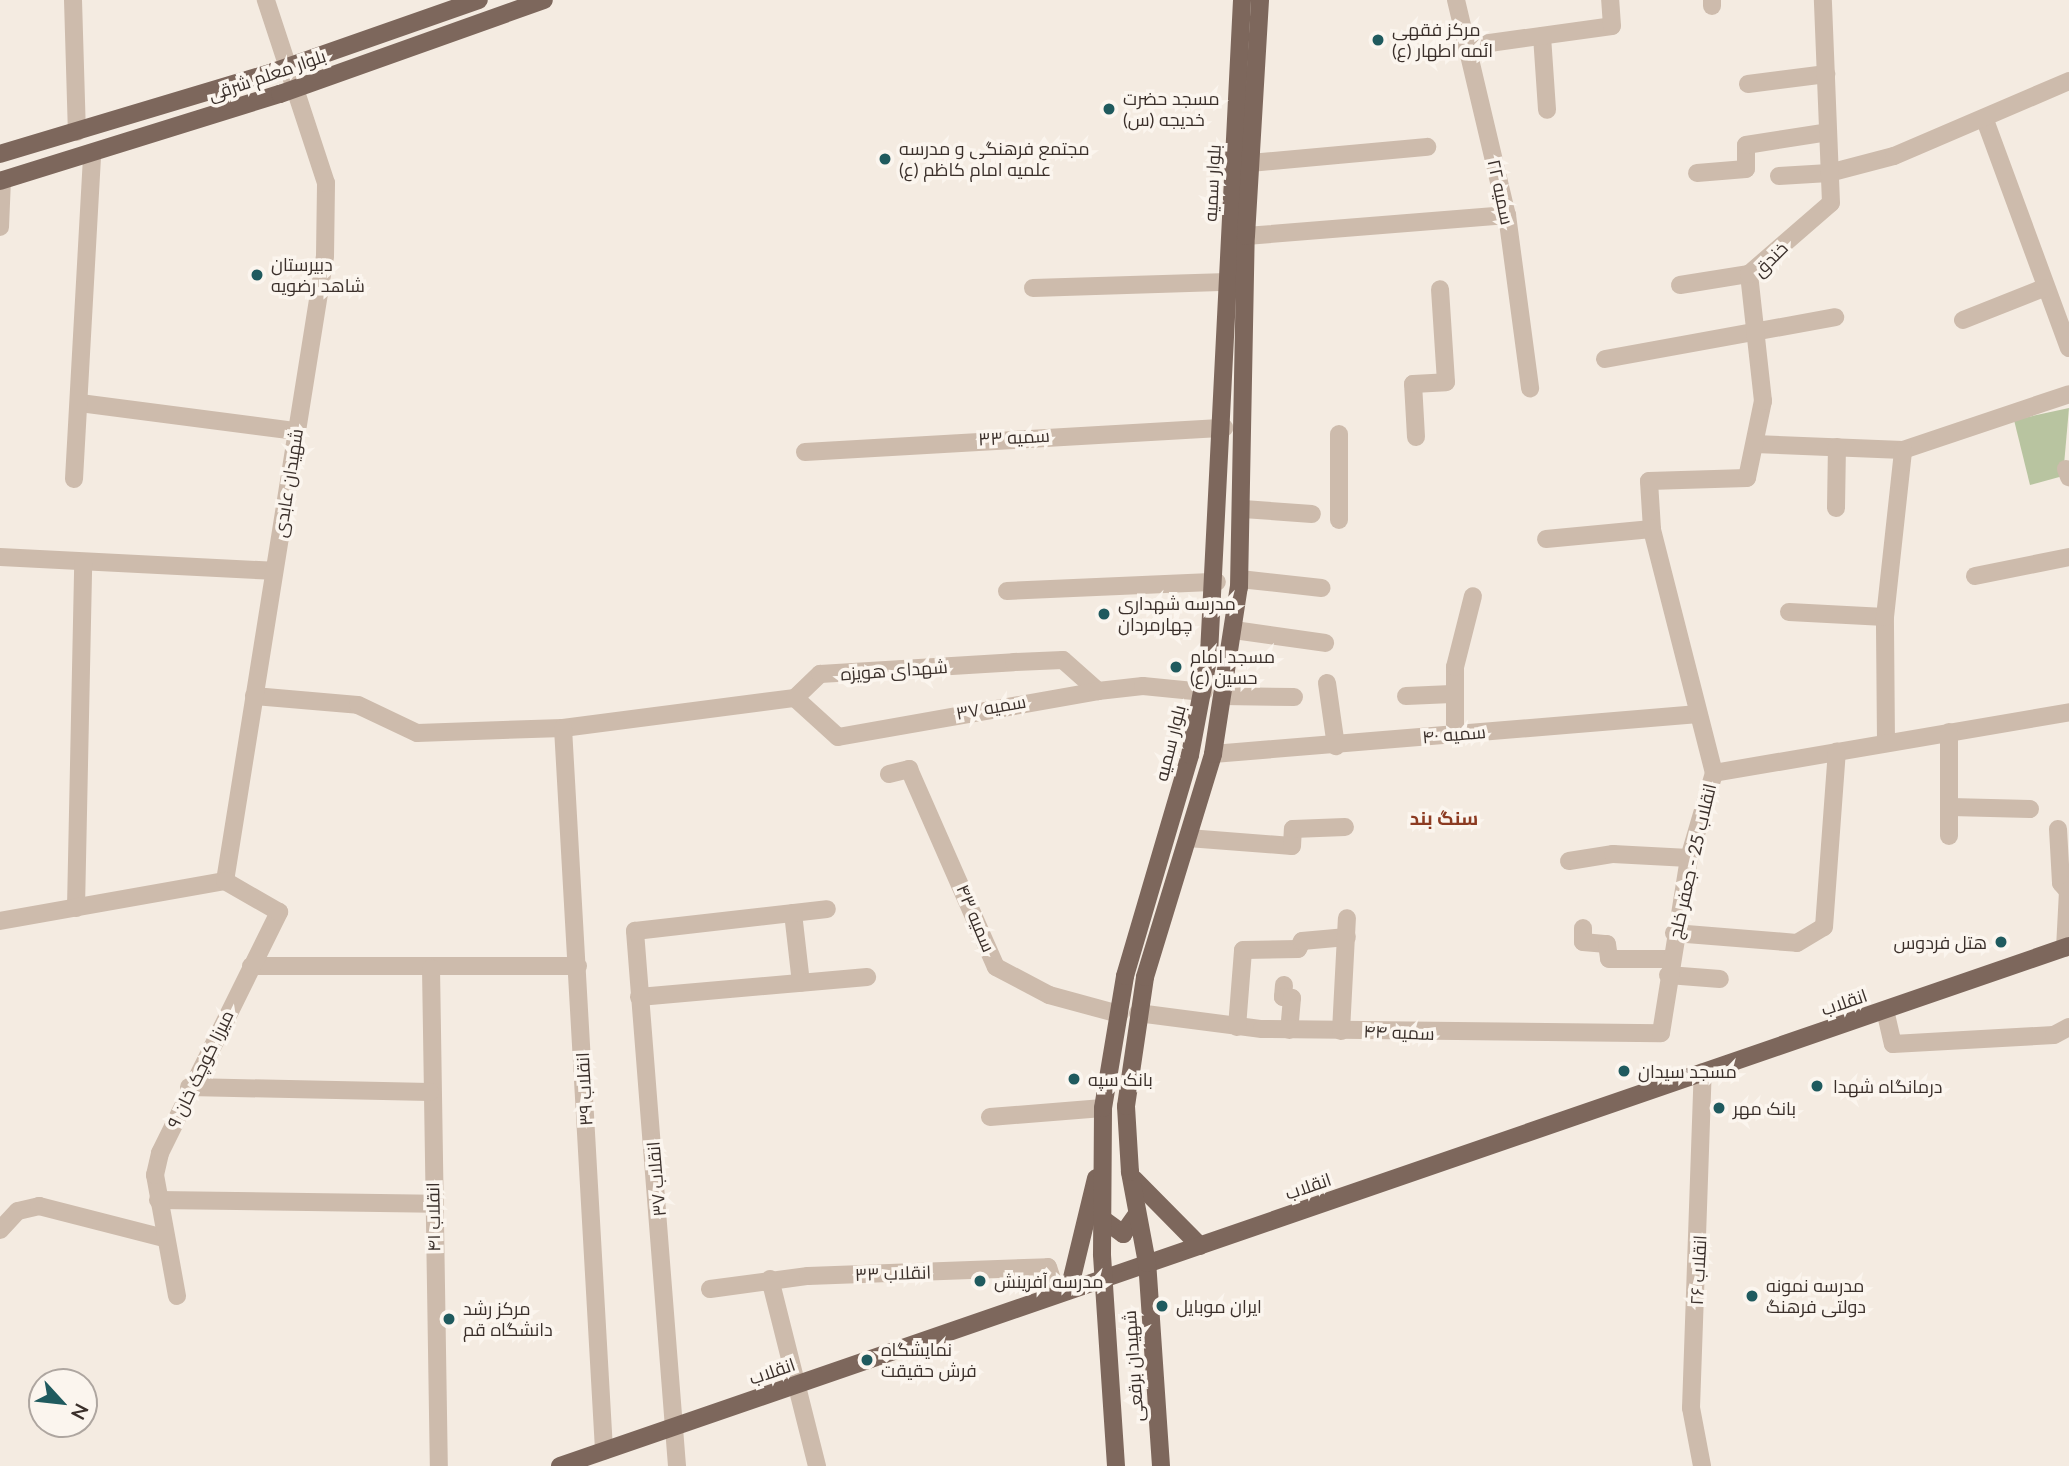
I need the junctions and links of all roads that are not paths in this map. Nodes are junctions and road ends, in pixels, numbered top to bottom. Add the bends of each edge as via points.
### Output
1 (73, 0) edge
2 (266, 0) edge
3 (479, 0) edge
4 (544, 0) edge
5 (1242, 0) edge
6 (1260, 0) edge
7 (1457, 0) edge
8 (1610, 0) edge
9 (1823, 0) edge
10 (1542, 36) junction
11 (1468, 46) junction
12 (284, 68) junction
13 (1826, 74) junction
14 (2069, 81) edge
15 (1748, 84) dead end
16 (293, 89) junction
17 (1547, 110) dead end
18 (1985, 120) junction
19 (76, 132) junction
20 (1828, 132) junction
21 (1427, 147) dead end
22 (0, 153) edge
23 (92, 156) junction
24 (1250, 163) junction
25 (1697, 173) dead end
26 (1829, 173) junction
27 (1779, 176) dead end
28 (1, 180) edge
29 (1507, 215) junction
30 (0, 227) edge
31 (1246, 236) junction
32 (1749, 274) junction
33 (1228, 282) junction
34 (1680, 285) dead end
35 (1033, 288) dead end
36 (2044, 288) junction
37 (1440, 289) dead end
38 (1835, 317) dead end
39 (1963, 320) dead end
40 (1756, 331) junction
41 (2069, 348) edge
42 (1605, 359) dead end
43 (1530, 388) dead end
44 (2069, 394) edge
45 (80, 403) junction
46 (1224, 428) junction
47 (296, 431) junction
48 (1339, 434) dead end
49 (1416, 438) dead end
50 (1755, 444) junction
51 (1837, 447) junction
52 (1903, 450) junction
53 (805, 452) dead end
54 (74, 479) dead end
55 (1649, 481) joint
56 (1836, 508) dead end
57 (1243, 509) junction
58 (1312, 514) dead end
59 (1339, 520) dead end
60 (1652, 529) junction
61 (1546, 539) dead end
62 (0, 557) edge
63 (2069, 557) edge
64 (83, 563) junction
65 (274, 571) junction
66 (1975, 576) dead end
67 (1240, 579) junction
68 (1217, 582) junction
69 (1322, 588) dead end
70 (1007, 591) dead end
71 (1473, 596) dead end
72 (1789, 612) dead end
73 (1885, 617) junction
74 (1234, 630) junction
75 (1325, 643) dead end
76 (1328, 683) dead end
77 (1098, 691) junction
78 (1204, 692) junction
79 (1452, 694) junction
80 (254, 695) junction
81 (1223, 696) junction
82 (1406, 696) dead end
83 (1294, 697) dead end
84 (795, 698) junction
85 (2069, 712) edge
86 (1695, 714) junction
87 (563, 728) junction
88 (1949, 732) junction
89 (1455, 734) junction
90 (1886, 742) junction
91 (1336, 746) junction
92 (1837, 751) junction
93 (1213, 754) junction
94 (889, 774) dead end
95 (1714, 774) junction
96 (1951, 807) junction
97 (2030, 809) dead end
98 (1345, 827) dead end
99 (2058, 829) dead end
100 (1949, 836) dead end
101 (1188, 838) junction
102 (1689, 858) junction
103 (1569, 861) dead end
104 (226, 881) junction
105 (76, 908) junction
106 (827, 909) dead end
107 (793, 913) junction
108 (1347, 918) dead end
109 (0, 921) edge
110 (1583, 928) dead end
111 (1674, 933) junction
112 (1347, 937) junction
113 (2067, 947) edge
114 (251, 966) junction
115 (578, 966) junction
116 (1669, 967) junction
117 (431, 968) junction
118 (867, 977) dead end
119 (1720, 979) dead end
120 (801, 983) junction
121 (1284, 985) dead end
122 (639, 997) junction
123 (1885, 1010) junction
124 (1138, 1013) junction
125 (1119, 1014) junction
126 (1237, 1027) junction
127 (1289, 1030) junction
128 (1341, 1031) junction
129 (2062, 1031) edge
130 (1661, 1033) joint
131 (1703, 1072) junction
132 (190, 1087) junction
133 (430, 1092) junction
134 (1103, 1108) junction
135 (990, 1116) dead end
136 (1103, 1151) junction
137 (1130, 1172) junction
138 (158, 1200) junction
139 (433, 1205) junction
140 (1137, 1214) junction
141 (1104, 1220) junction
142 (0, 1230) edge
143 (164, 1238) junction
144 (1200, 1246) junction
145 (1147, 1263) junction
146 (1104, 1278) junction
147 (770, 1279) junction
148 (710, 1289) dead end
149 (1063, 1292) junction
150 (177, 1296) dead end
151 (798, 1384) junction
152 (673, 1427) junction
153 (604, 1451) junction
154 (439, 1466) edge
155 (560, 1466) edge
156 (677, 1466) edge
157 (817, 1466) edge
158 (1116, 1466) edge
159 (1161, 1466) edge
160 (1702, 1466) edge

1 - 19 street
2 - 12 street, شهیدان عابدی
3 - 12 main road, بلوار معلم شرقی
4 - 16 main road, بلوار معلم شرقی
5 - 33 main road, بلوار سمیه
6 - 24 main road, بلوار سمیه
7 - 11 street, سمیه ۲۲
8 - 10 street via 1612,26
9 - 13 street, خندق
10 - 11 street
10 - 17 street
11 - 29 street, سمیه ۲۲
12 - 16 street, شهیدان عابدی
12 - 19 main road, بلوار معلم شرقی
13 - 15 street
13 - 20 street, خندق
14 - 18 street
16 - 23 main road, بلوار معلم شرقی
16 - 47 street, شهیدان عابدی via 326,183 325,256
18 - 26 street via 1894,156
18 - 36 street
19 - 22 main road, بلوار معلم شرقی
20 - 25 street via 1746,145 1746,170
20 - 26 street, خندق
21 - 24 street
23 - 28 main road, بلوار معلم شرقی
23 - 45 street
24 - 31 main road, بلوار سمیه
26 - 27 street
26 - 32 street, خندق via 1831,203
28 - 30 street
29 - 31 street
29 - 43 street, سمیه ۲۲
31 - 57 main road, بلوار سمیه
32 - 34 street
32 - 40 street, خندق
33 - 35 street
33 - 46 main road, بلوار سمیه
36 - 39 street
36 - 41 street
37 - 49 street via 1446,382 1413,384
38 - 40 street
40 - 42 street
40 - 50 street, خندق via 1763,401
44 - 52 street
45 - 47 street
45 - 54 street
46 - 53 street, سمیه ۳۳
46 - 68 main road, بلوار سمیه
47 - 65 street, شهیدان عابدی
48 - 59 street
50 - 51 street
50 - 55 street, خندق via 1748,478
51 - 52 street
51 - 56 street
52 - 73 street
55 - 60 street, انقلاب 25 - جعفر خلج
57 - 58 street
57 - 67 main road, بلوار سمیه
60 - 61 street
60 - 86 street, انقلاب 25 - جعفر خلج
62 - 64 street
63 - 66 street
64 - 65 street
64 - 105 street
65 - 80 street, شهیدان عابدی
67 - 69 street
67 - 74 main road, بلوار سمیه
68 - 70 street
68 - 78 main road, بلوار سمیه
71 - 79 street
72 - 73 street
73 - 90 street
74 - 75 street
74 - 81 main road, بلوار سمیه
76 - 91 street
77 - 78 street, سمیه ۳۷ via 1143,686
77 - 84 street, سمیه ۳۷ via 838,737
77 - 84 street, شهدای هویزه via 1063,660 820,674
78 - 125 main road, بلوار سمیه
79 - 82 street
79 - 89 street
80 - 87 street via 358,705 416,733
80 - 104 street, شهیدان عابدی
81 - 83 street
81 - 93 main road, بلوار سمیه
84 - 87 street
85 - 88 street
86 - 89 street, سمیه ۴۰
86 - 95 street, انقلاب 25 - جعفر خلج
87 - 115 street, انقلاب ۳۹
88 - 90 street
88 - 96 street
89 - 91 street, سمیه ۴۰
90 - 92 street
91 - 93 street, سمیه ۴۰
92 - 95 street
92 - 111 street via 1824,927 1797,943
93 - 101 main road, بلوار سمیه
94 - 125 street, سمیه ۴۳ via 909,769 996,967 1049,995
95 - 102 street, انقلاب 25 - جعفر خلج
96 - 97 street
96 - 100 street
98 - 101 street via 1293,829 1292,846
99 - 113 street via 2061,883 2068,891
101 - 124 main road, بلوار سمیه
102 - 103 street via 1613,854
102 - 111 street, انقلاب 25 - جعفر خلج
104 - 105 street
104 - 114 street, میرزا کوچک خان ۹ via 279,912
105 - 109 street
106 - 107 street
107 - 120 street
107 - 122 street, انقلاب ۳۷ via 635,931
108 - 112 street
110 - 116 street via 1583,942 1606,944 1609,959
111 - 116 street, انقلاب 25 - جعفر خلج
112 - 126 street via 1302,941 1298,949 1243,950
112 - 128 street
113 - 123 main road, انقلاب
114 - 117 street
114 - 132 street, میرزا کوچک خان ۹
115 - 117 street
115 - 153 street, انقلاب ۳۹
116 - 119 street
116 - 130 street, انقلاب 25 - جعفر خلج
117 - 133 street, انقلاب ۴۱
118 - 120 street
120 - 122 street
121 - 127 street via 1283,997 1292,998
122 - 152 street, انقلاب ۳۷
123 - 129 street via 1893,1044
123 - 131 main road, انقلاب
124 - 126 street, سمیه ۴۴
124 - 137 main road, بلوار سمیه via 1126,1106
125 - 134 main road, بلوار سمیه
126 - 127 street, سمیه ۴۴
127 - 128 street, سمیه ۴۴
128 - 130 street, سمیه ۴۴
131 - 144 main road, انقلاب
131 - 160 street, انقلاب ۲۶ via 1691,1408
132 - 133 street
132 - 138 street, میرزا کوچک خان ۹ via 160,1153
133 - 139 street, انقلاب ۴۱
134 - 135 street
134 - 136 main road, بلوار سمیه
136 - 141 main road, بلوار سمیه
136 - 149 main road
137 - 140 main road, بلوار سمیه
137 - 144 main road via 1161,1213
138 - 139 street
138 - 143 street, میرزا کوچک خان ۹
139 - 154 street, انقلاب ۴۱
140 - 141 main road via 1123,1234
140 - 145 main road, بلوار سمیه
141 - 146 main road, بلوار سمیه
142 - 143 street via 18,1211 38,1206
143 - 150 street, میرزا کوچک خان ۹
144 - 145 main road, انقلاب
145 - 146 main road, انقلاب
145 - 159 main road, شهیدان برقعی
146 - 149 main road, انقلاب
146 - 158 main road, شهیدان برقعی
147 - 148 street, انقلاب ۳۳
147 - 149 street, انقلاب ۳۳ via 1048,1267
147 - 151 street
149 - 151 main road, انقلاب
151 - 152 main road, انقلاب
151 - 157 street
152 - 153 main road, انقلاب
152 - 156 street, انقلاب ۳۷
153 - 155 main road, انقلاب

